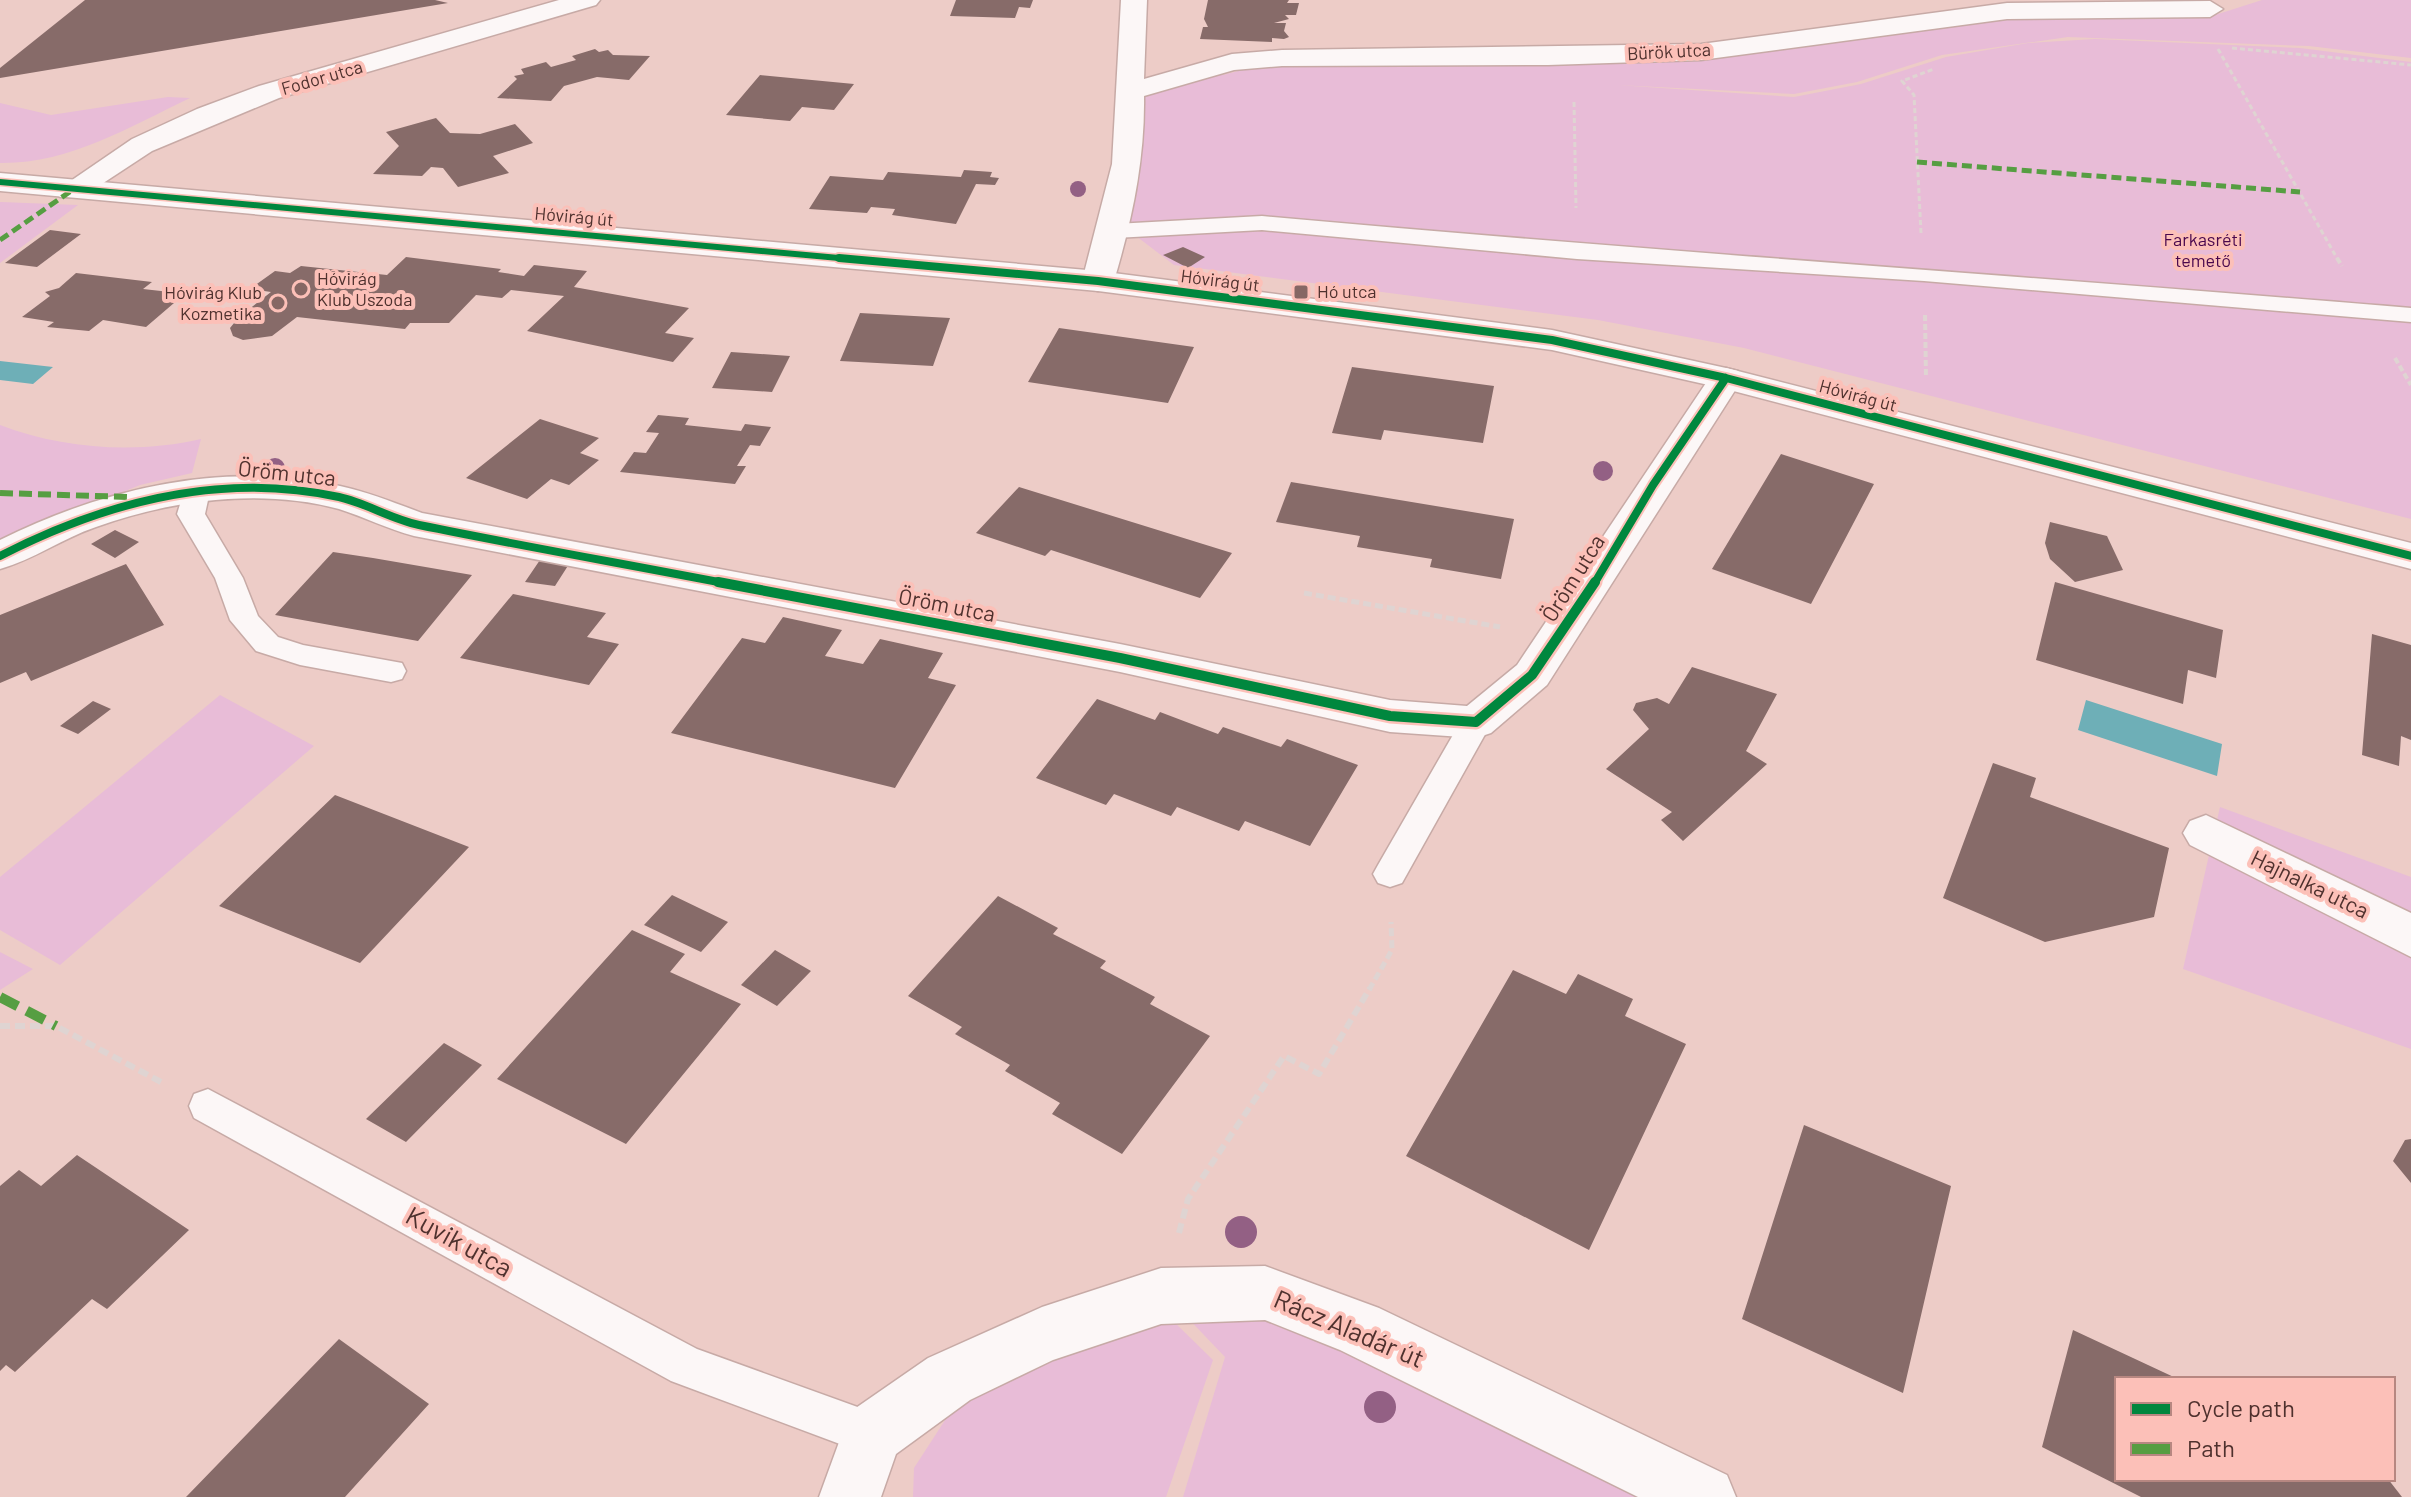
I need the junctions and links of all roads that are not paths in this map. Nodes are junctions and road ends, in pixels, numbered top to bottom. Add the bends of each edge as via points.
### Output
1 (587, 0) edge
2 (1134, 0) edge
3 (2210, 9) dead end
4 (1129, 92) junction
5 (0, 182) edge
6 (71, 191) junction
7 (1115, 231) junction
8 (1098, 281) junction
9 (2411, 315) edge
10 (1726, 378) junction
11 (196, 491) junction
12 (0, 556) edge
13 (2411, 556) edge
14 (391, 671) dead end
15 (1476, 722) junction
16 (2206, 833) dead end
17 (1390, 874) road end
18 (2411, 937) edge
19 (208, 1106) road end
20 (872, 1434) junction
21 (850, 1497) edge
22 (1705, 1497) edge

1 - 6 street, Fodor utca via 232,106 142,145
2 - 4 street
3 - 4 street, Bürök utca via 2007,11 1701,52 1282,58 1232,62
4 - 7 street via 1130,125
5 - 6 street, Hóvirág út
6 - 8 street, Hóvirág út
7 - 8 street
7 - 9 lane via 1262,223
8 - 10 street, Hóvirág út via 1552,340
10 - 13 street, Hóvirág út
10 - 15 street, Öröm utca via 1559,638 1532,675
11 - 12 street, Öröm utca via 144,497 51,527
11 - 14 lane via 191,514 229,578 245,620 267,644
11 - 15 street, Öröm utca via 242,487 339,497 414,524 1120,658 1390,716
15 - 17 lane
16 - 18 street, Hajnalka utca
19 - 20 lane, Kuvik utca via 686,1366
20 - 21 street
20 - 22 street, Rácz Aladár út via 949,1379 1042,1335 1161,1296 1265,1293 1358,1328

